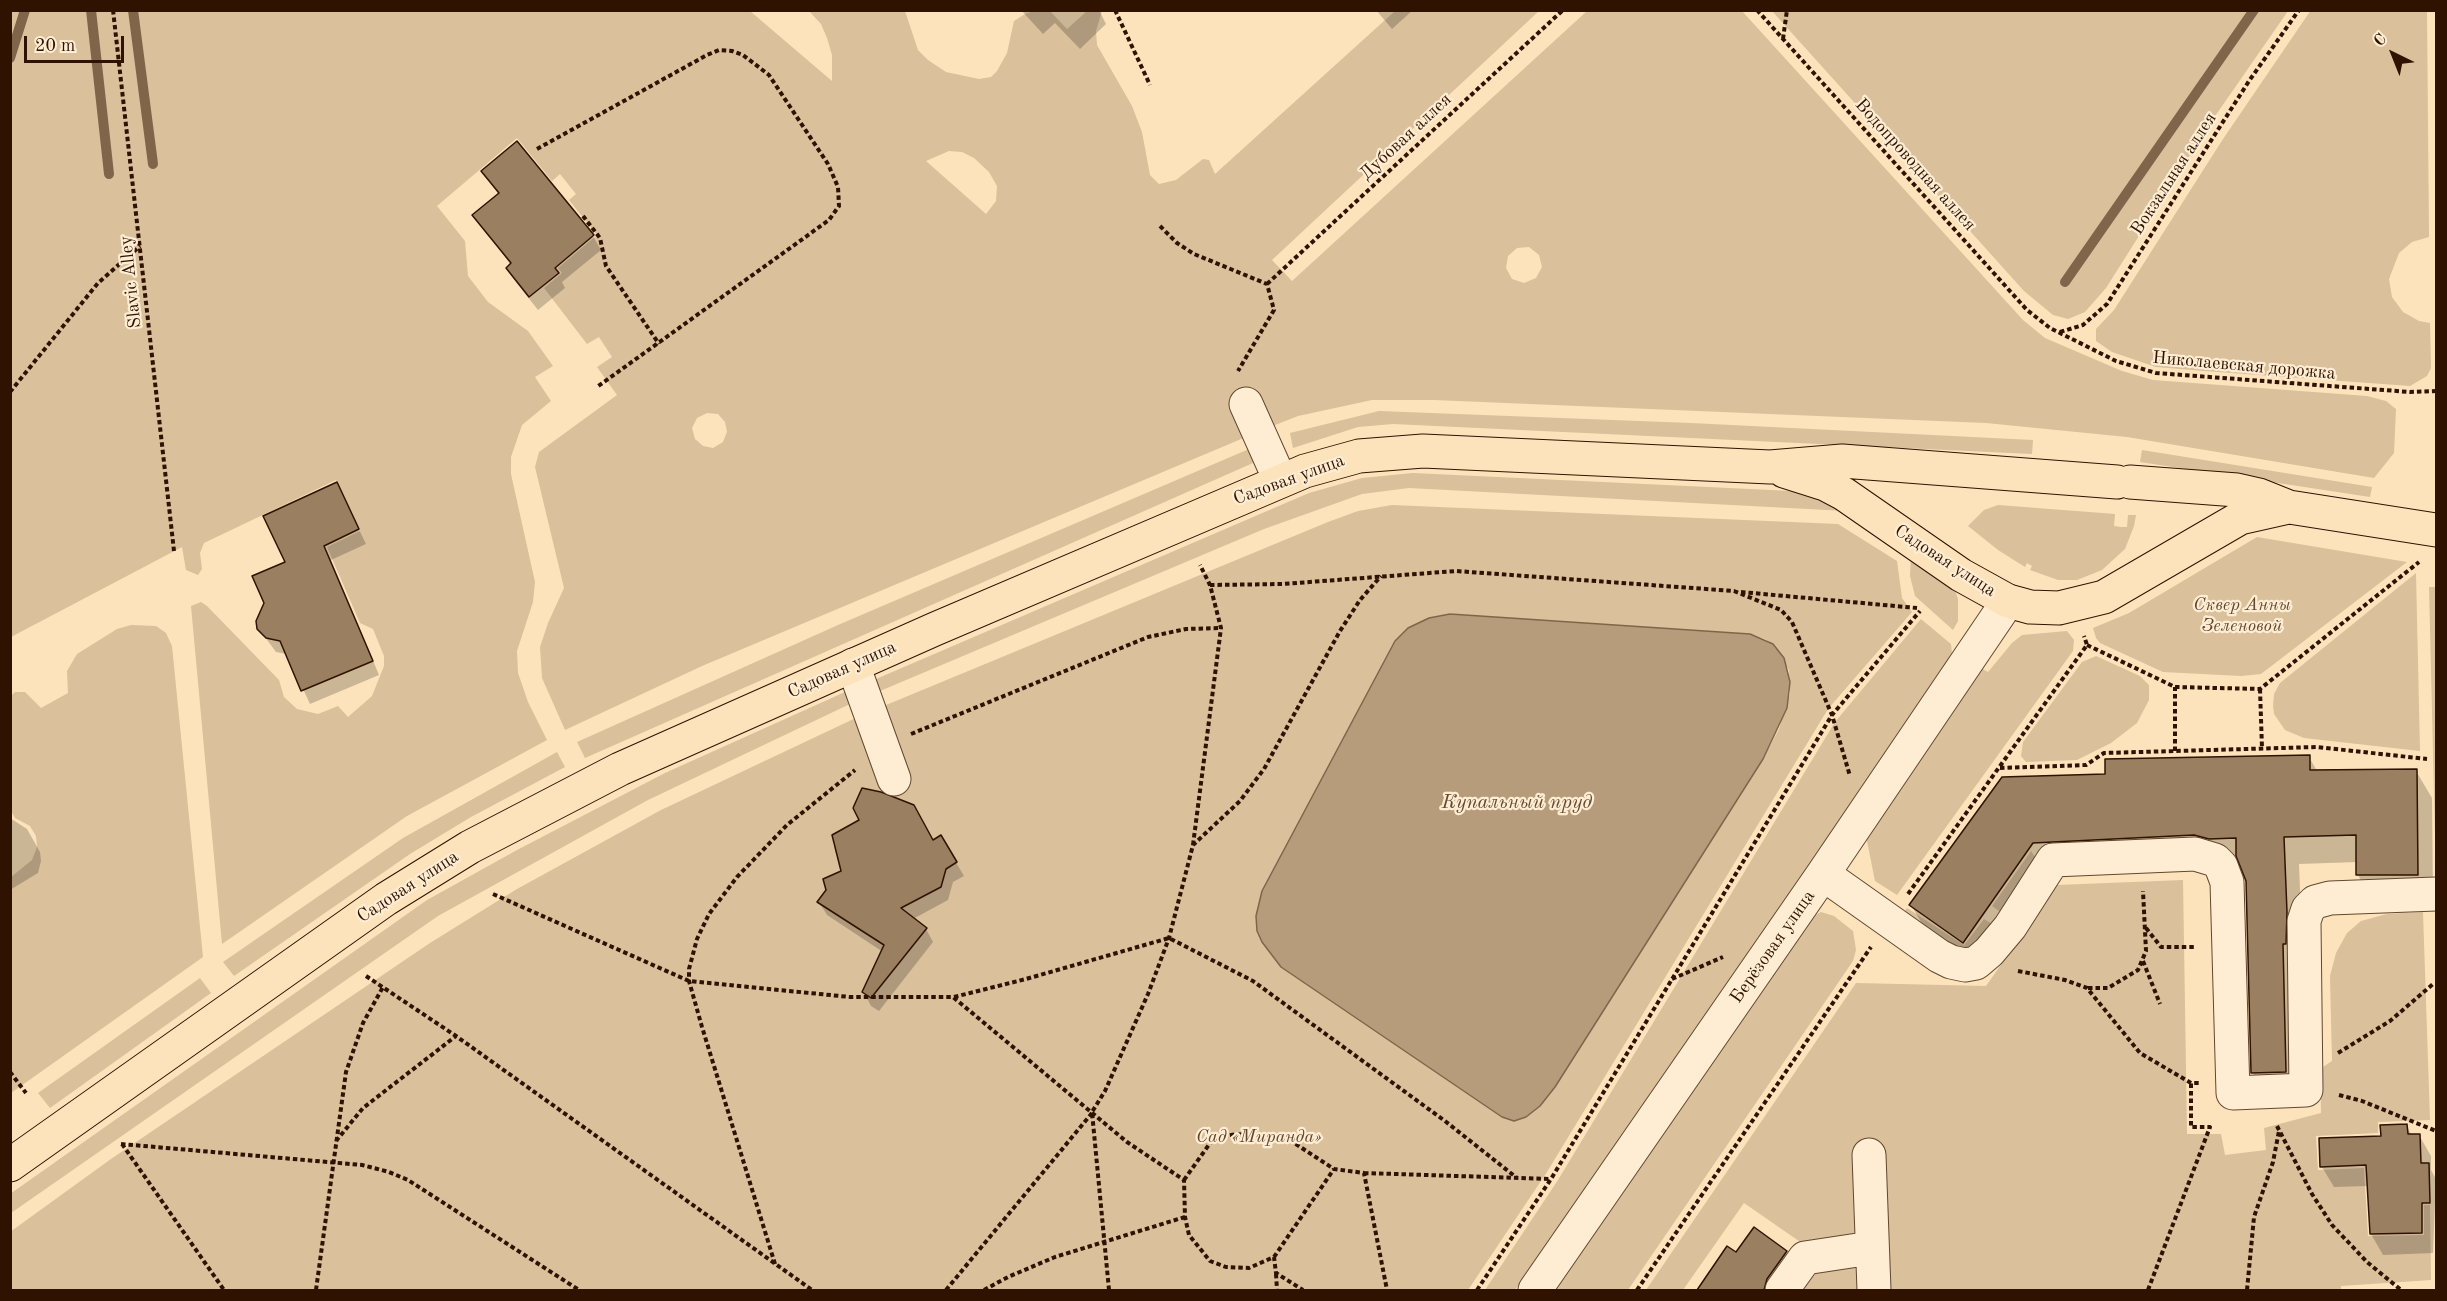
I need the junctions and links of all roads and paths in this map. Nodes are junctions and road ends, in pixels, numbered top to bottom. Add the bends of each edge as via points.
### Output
1 (113, 10) edge
2 (1114, 10) edge
3 (1563, 10) edge
4 (1757, 10) edge
5 (1787, 10) edge
6 (2299, 10) edge
7 (1783, 39) junction
8 (1150, 85) dead end
9 (537, 149) dead end
10 (584, 216) dead end
11 (1160, 226) dead end
12 (140, 246) junction
13 (1267, 284) junction
14 (2058, 332) junction
15 (659, 344) junction
16 (597, 387) dead end
17 (1241, 391) joint
18 (2436, 391) edge
19 (10, 392) edge
20 (1770, 467) junction
21 (1280, 480) junction
22 (2289, 507) junction
23 (2436, 530) edge
24 (174, 550) dead end
25 (2419, 562) dead end
26 (1200, 565) dead end
27 (1381, 576) junction
28 (1210, 585) junction
29 (1734, 591) junction
30 (2008, 601) junction
31 (2080, 626) dead end
32 (1221, 628) junction
33 (2087, 645) junction
34 (853, 665) junction
35 (2175, 687) junction
36 (2260, 688) junction
37 (1832, 715) junction
38 (2262, 748) junction
39 (2175, 751) junction
40 (2427, 759) dead end
41 (889, 764) junction
42 (1999, 768) junction
43 (1862, 817) junction
44 (1193, 845) junction
45 (2140, 855) junction
46 (1823, 874) junction
47 (493, 894) dead end
48 (2436, 894) edge
49 (1888, 922) junction
50 (2145, 924) junction
51 (1169, 938) junction
52 (2229, 945) junction
53 (2143, 960) junction
54 (1976, 963) junction
55 (366, 976) dead end
56 (689, 981) junction
57 (2433, 984) dead end
58 (383, 987) junction
59 (2087, 988) junction
60 (953, 997) junction
61 (2160, 1005) dead end
62 (456, 1036) junction
63 (10, 1072) edge
64 (2306, 1080) junction
65 (2261, 1093) junction
66 (26, 1094) dead end
67 (1092, 1112) junction
68 (2279, 1130) junction
69 (2436, 1131) edge
70 (335, 1142) junction
71 (1869, 1155) dead end
72 (333, 1164) junction
73 (10, 1165) edge
74 (1334, 1169) junction
75 (1364, 1173) junction
76 (1517, 1178) junction
77 (1551, 1179) junction
78 (1184, 1180) junction
79 (1185, 1217) junction
80 (1104, 1242) junction
81 (1871, 1248) junction
82 (1274, 1257) junction
83 (775, 1264) junction
84 (1276, 1273) junction
85 (224, 1290) edge
86 (316, 1290) edge
87 (579, 1290) edge
88 (812, 1290) edge
89 (945, 1290) edge
90 (984, 1290) edge
91 (1109, 1290) edge
92 (1277, 1290) edge
93 (1302, 1290) edge
94 (1387, 1290) edge
95 (1477, 1290) edge
96 (1535, 1290) edge
97 (1636, 1290) edge
98 (1782, 1290) edge
99 (1874, 1290) edge
100 (2148, 1290) edge
101 (2247, 1290) edge
102 (2401, 1290) edge

1 - 12 path, Slavic Alley
2 - 8 path
3 - 13 path, Дубовая аллея
4 - 7 path, Водопроводная аллея
5 - 7 path
6 - 14 path, Вокзальная аллея via 2107,304 2083,325
7 - 14 path, Водопроводная аллея via 2027,310
9 - 15 path via 719,50 743,55 769,75 828,164 838,187 836,213
10 - 15 path via 600,238 606,266
11 - 13 path via 1194,254
12 - 19 path via 98,283
12 - 24 path, Slavic Alley
13 - 17 path via 1274,310
14 - 18 path, Николаевская дорожка via 2115,361 2156,373
15 - 16 path
17 - 21 street
20 - 21 main road, Садовая улица via 1388,452 1328,463
20 - 22 main road, Садовая улица via 1842,461 2237,490
20 - 30 main road, Садовая улица via 1844,494 1961,575
21 - 34 main road, Садовая улица
22 - 23 main road, Садовая улица
22 - 30 main road, Садовая улица via 2240,518 2104,597 2059,608
25 - 36 path
26 - 28 path
27 - 28 path via 1271,585
27 - 29 path via 1456,571
27 - 44 path via 1340,631 1264,769 1240,801
28 - 32 path
29 - 37 path via 1773,606 1792,622
29 - 37 path via 1919,609
30 - 43 street, Берёзовая улица
31 - 33 path
32 - 41 path via 1186,629 1148,637 943,719
32 - 44 path
33 - 35 path
33 - 42 path
34 - 41 street
34 - 73 main road, Садовая улица via 620,769 441,864
35 - 36 path
35 - 39 path
36 - 38 path
37 - 43 path
37 - 77 path
38 - 39 path
38 - 40 path via 2317,747
39 - 42 path via 2104,753 2085,765
41 - 56 path via 809,806 737,877 712,908 697,939
42 - 49 path
43 - 46 street, Берёзовая улица
44 - 51 path
45 - 50 path
45 - 52 street via 2195,854 2221,866 2228,882
45 - 54 street via 2053,860 2010,927
46 - 49 street
46 - 96 street, Берёзовая улица
47 - 56 path
48 - 64 street via 2330,898 2315,902 2308,909 2304,921
49 - 54 street via 1951,962
49 - 97 path
50 - 52 path via 2161,947
50 - 53 path
51 - 60 path
51 - 67 path via 1135,1026
51 - 76 path via 1253,981
52 - 65 street via 2233,1093
53 - 59 path via 2138,970 2121,982 2108,988
53 - 61 path
54 - 59 path
55 - 58 path
56 - 60 path via 850,997
56 - 83 path
57 - 64 path
58 - 62 path
58 - 70 path via 363,1023 346,1072
59 - 100 path via 2140,1053 2191,1083 2191,1127 2210,1127
60 - 67 path
62 - 70 path via 363,1108
62 - 83 path
63 - 66 path
64 - 65 street
64 - 69 path via 2320,1090 2362,1101
65 - 68 path
67 - 78 path via 1127,1142
67 - 80 path
67 - 89 path
68 - 101 path via 2273,1162 2254,1217
68 - 102 path via 2332,1225
70 - 72 path
71 - 81 street
72 - 85 path via 122,1144
72 - 86 path
72 - 87 path via 362,1166 408,1180
74 - 75 path
74 - 78 path via 1288,1139 1236,1134 1213,1139
74 - 82 path
75 - 76 path
75 - 94 path
76 - 77 path
77 - 95 path
78 - 79 path
79 - 80 path
79 - 82 path via 1189,1235 1210,1261 1226,1267 1249,1268
80 - 90 path via 1055,1257
80 - 91 path
81 - 98 street via 1805,1258
81 - 99 street
82 - 84 path
83 - 88 path
84 - 92 path
84 - 93 path

